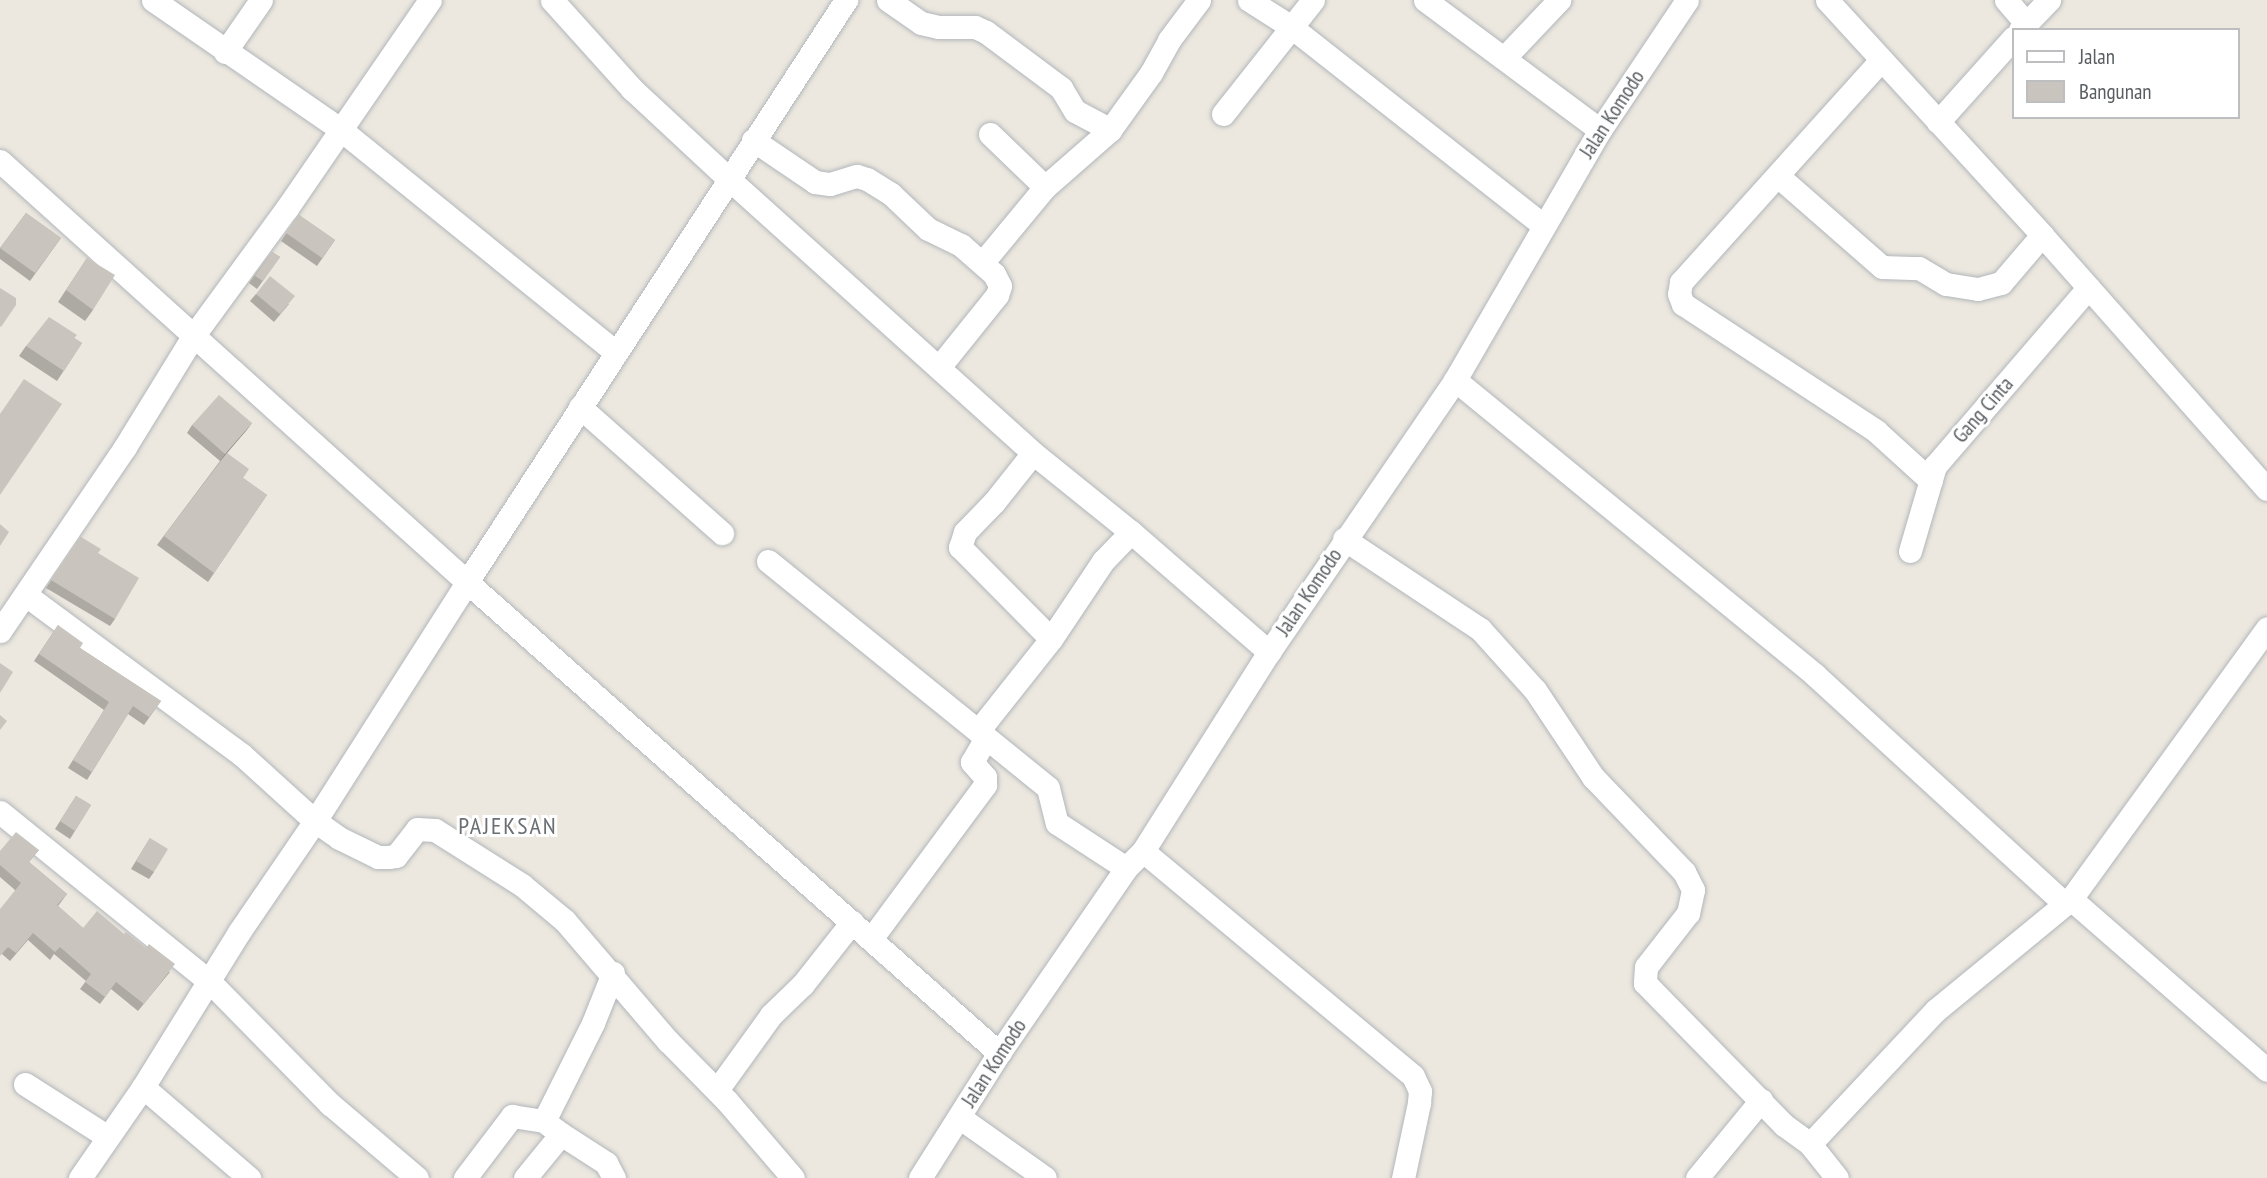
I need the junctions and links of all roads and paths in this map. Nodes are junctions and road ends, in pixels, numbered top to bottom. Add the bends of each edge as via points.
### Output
1 (153, 0) edge
2 (261, 0) edge
3 (430, 0) edge
4 (552, 0) edge
5 (846, 0) edge
6 (888, 0) edge
7 (1199, 0) edge
8 (1249, 0) edge
9 (1313, 0) edge
10 (1424, 0) edge
11 (1559, 0) edge
12 (1687, 0) edge
13 (1827, 0) edge
14 (2006, 0) edge
15 (2049, 0) edge
16 (1290, 26) junction
17 (2019, 28) edge
18 (2022, 28) edge
19 (2011, 40) edge
20 (225, 52) junction
21 (1505, 57) junction
22 (1881, 60) junction
23 (1223, 114) dead end
24 (1938, 122) junction
25 (340, 129) junction
26 (1110, 130) junction
27 (1600, 130) junction
28 (990, 134) dead end
29 (753, 140) junction
30 (0, 161) edge
31 (1778, 176) junction
32 (730, 180) junction
33 (1045, 187) junction
34 (1544, 226) junction
35 (2042, 235) junction
36 (983, 262) junction
37 (2088, 288) junction
38 (194, 335) junction
39 (615, 352) junction
40 (940, 366) junction
41 (1455, 380) junction
42 (580, 407) junction
43 (1033, 453) junction
44 (1931, 481) junction
45 (2267, 489) edge
46 (1131, 532) junction
47 (722, 533) dead end
48 (1344, 539) junction
49 (1910, 551) dead end
50 (768, 561) dead end
51 (467, 582) junction
52 (26, 595) junction
53 (2267, 628) edge
54 (0, 631) edge
55 (1051, 639) junction
56 (1269, 652) junction
57 (982, 734) junction
58 (0, 812) edge
59 (315, 821) junction
60 (1135, 860) junction
61 (2068, 902) junction
62 (852, 922) junction
63 (871, 939) junction
64 (613, 973) junction
65 (209, 981) junction
66 (999, 1053) junction
67 (2267, 1070) edge
68 (25, 1084) dead end
69 (143, 1087) junction
70 (717, 1090) junction
71 (1761, 1100) junction
72 (959, 1117) junction
73 (553, 1127) junction
74 (108, 1137) junction
75 (1810, 1144) junction
76 (80, 1178) edge
77 (248, 1178) edge
78 (417, 1178) edge
79 (465, 1178) edge
80 (525, 1178) edge
81 (614, 1178) edge
82 (793, 1178) edge
83 (920, 1178) edge
84 (1045, 1178) edge
85 (1403, 1178) edge
86 (1697, 1178) edge
87 (1837, 1178) edge

1 - 20 street
2 - 20 street
3 - 25 street
4 - 32 street via 632,89
5 - 29 street
6 - 26 street via 921,23 986,32 1061,88 1075,111
7 - 26 street
8 - 16 street
9 - 16 street
10 - 21 street
11 - 21 street
12 - 27 street, Jalan Komodo
13 - 22 street
14 - 17 street
15 - 18 street
16 - 23 street
16 - 34 street
19 - 24 street
20 - 25 street
21 - 27 street
22 - 24 street
22 - 31 street
24 - 35 street
25 - 38 street
25 - 39 street
26 - 33 street
27 - 34 street, Jalan Komodo
28 - 33 street
29 - 32 street
29 - 36 street via 815,182 830,184 857,176 867,179 891,194 928,229
30 - 38 street
31 - 35 street via 1882,267 1919,268 1946,284 1978,289 2001,284
31 - 44 street via 1681,282 1679,299 1877,430
32 - 39 street
32 - 40 street
33 - 36 street
34 - 41 street, Jalan Komodo
35 - 37 street
36 - 40 street via 1000,286 997,295
37 - 44 street, Gang Cinta via 1935,466
37 - 45 street
38 - 51 street
38 - 52 street
39 - 42 street
40 - 43 street
41 - 48 street, Jalan Komodo
41 - 61 street via 1815,675
42 - 47 street
42 - 51 street
43 - 46 street
43 - 55 street via 965,532 960,547
44 - 49 street, Gang Cinta
46 - 55 street via 1103,561
46 - 56 street
48 - 56 street, Jalan Komodo
48 - 71 street via 1480,629 1535,690 1593,777 1684,872 1693,890 1688,913 1646,968 1645,983
50 - 57 street
51 - 59 street
51 - 62 street
52 - 54 street
52 - 59 street via 240,754
53 - 61 street
55 - 57 street
56 - 60 street, Jalan Komodo
57 - 60 street via 1048,788 1057,823
57 - 63 street via 972,762 985,777 985,785
58 - 65 street
59 - 64 street via 378,857 396,856 417,829 435,830 538,897
59 - 65 street
60 - 66 street, Jalan Komodo
60 - 85 street via 1413,1076 1420,1091 1419,1103
61 - 67 street
61 - 75 street via 1936,1010
62 - 63 street
62 - 70 street via 803,984 771,1015
63 - 66 street
64 - 70 street via 682,1057
64 - 73 street
65 - 69 street
65 - 78 street via 330,1104
66 - 72 street, Jalan Komodo
68 - 74 street
69 - 74 street
69 - 77 street
70 - 82 street
71 - 75 street
71 - 86 street
72 - 83 street, Jalan Komodo
72 - 84 street
73 - 79 street via 522,1115 512,1116
73 - 80 street
73 - 81 street via 606,1163
74 - 76 street
75 - 87 street

